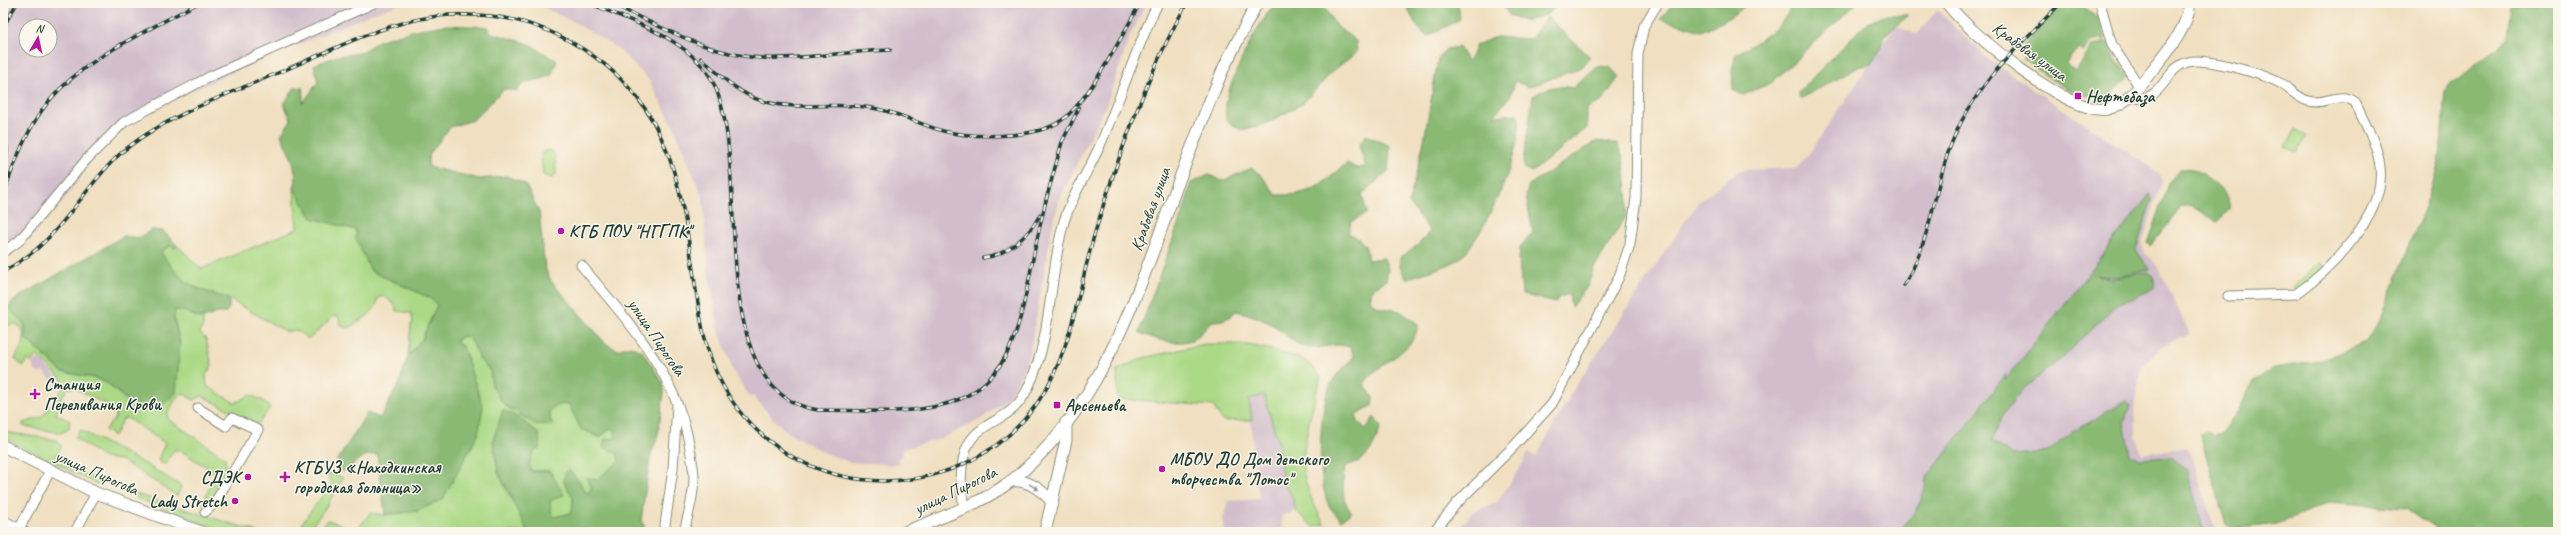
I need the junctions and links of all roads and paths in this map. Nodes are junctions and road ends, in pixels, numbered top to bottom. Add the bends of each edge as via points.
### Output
1 (374, 3) edge
2 (1158, 3) edge
3 (1257, 3) edge
4 (1658, 3) edge
5 (1947, 3) edge
6 (2100, 3) edge
7 (2190, 3) edge
8 (2138, 86) junction
9 (2129, 97) junction
10 (3, 252) edge
11 (581, 265) dead end
12 (2228, 296) dead end
13 (678, 400) junction
14 (198, 408) dead end
15 (1066, 422) junction
16 (3, 446) edge
17 (50, 471) junction
18 (1011, 481) junction
19 (96, 493) junction
20 (1053, 503) junction
21 (964, 508) junction
22 (205, 512) dead end
23 (3, 520) edge
24 (15, 528) edge
25 (75, 532) edge
26 (201, 532) edge
27 (664, 532) edge
28 (684, 532) edge
29 (905, 532) edge
30 (1045, 532) edge
31 (1434, 532) edge

1 - 10 street via 211,76 124,122 86,160 19,241
2 - 21 street via 1139,44 1101,143 1067,211 1057,251 1041,349 1030,381 1013,410 978,432 967,449 961,487
3 - 15 main road, Крабовая улица via 1224,67 1209,103 1118,339 1105,364
4 - 31 street via 1644,26 1638,54 1636,198 1630,244 1619,277 1552,404 1456,504
5 - 9 main road, Крабовая улица via 1990,46 2041,83 2076,103 2086,108 2107,109
6 - 8 street via 2112,45
7 - 8 main road, Крабовая улица via 2182,30
8 - 9 main road, Крабовая улица
9 - 12 street via 2150,96 2177,69 2192,61 2253,73 2280,84 2307,101 2342,97 2355,102 2376,147 2380,167 2379,192 2361,226 2346,248 2296,294
11 - 13 street, улица Пирогова via 637,332
13 - 27 street via 673,469
13 - 28 street, улица Пирогова via 687,431 694,478
14 - 22 street via 226,426 232,418 258,430 214,504
15 - 18 main road, улица Пирогова via 1040,454
15 - 20 main road via 1066,440
16 - 17 main road, улица Пирогова
17 - 19 main road, улица Пирогова
17 - 24 street
18 -> 20 main road via 1026,482 1044,492
18 - 21 main road, улица Пирогова
19 - 25 street
19 - 26 main road, улица Пирогова
20 - 30 main road
21 - 29 main road, улица Пирогова
23 - 24 street

